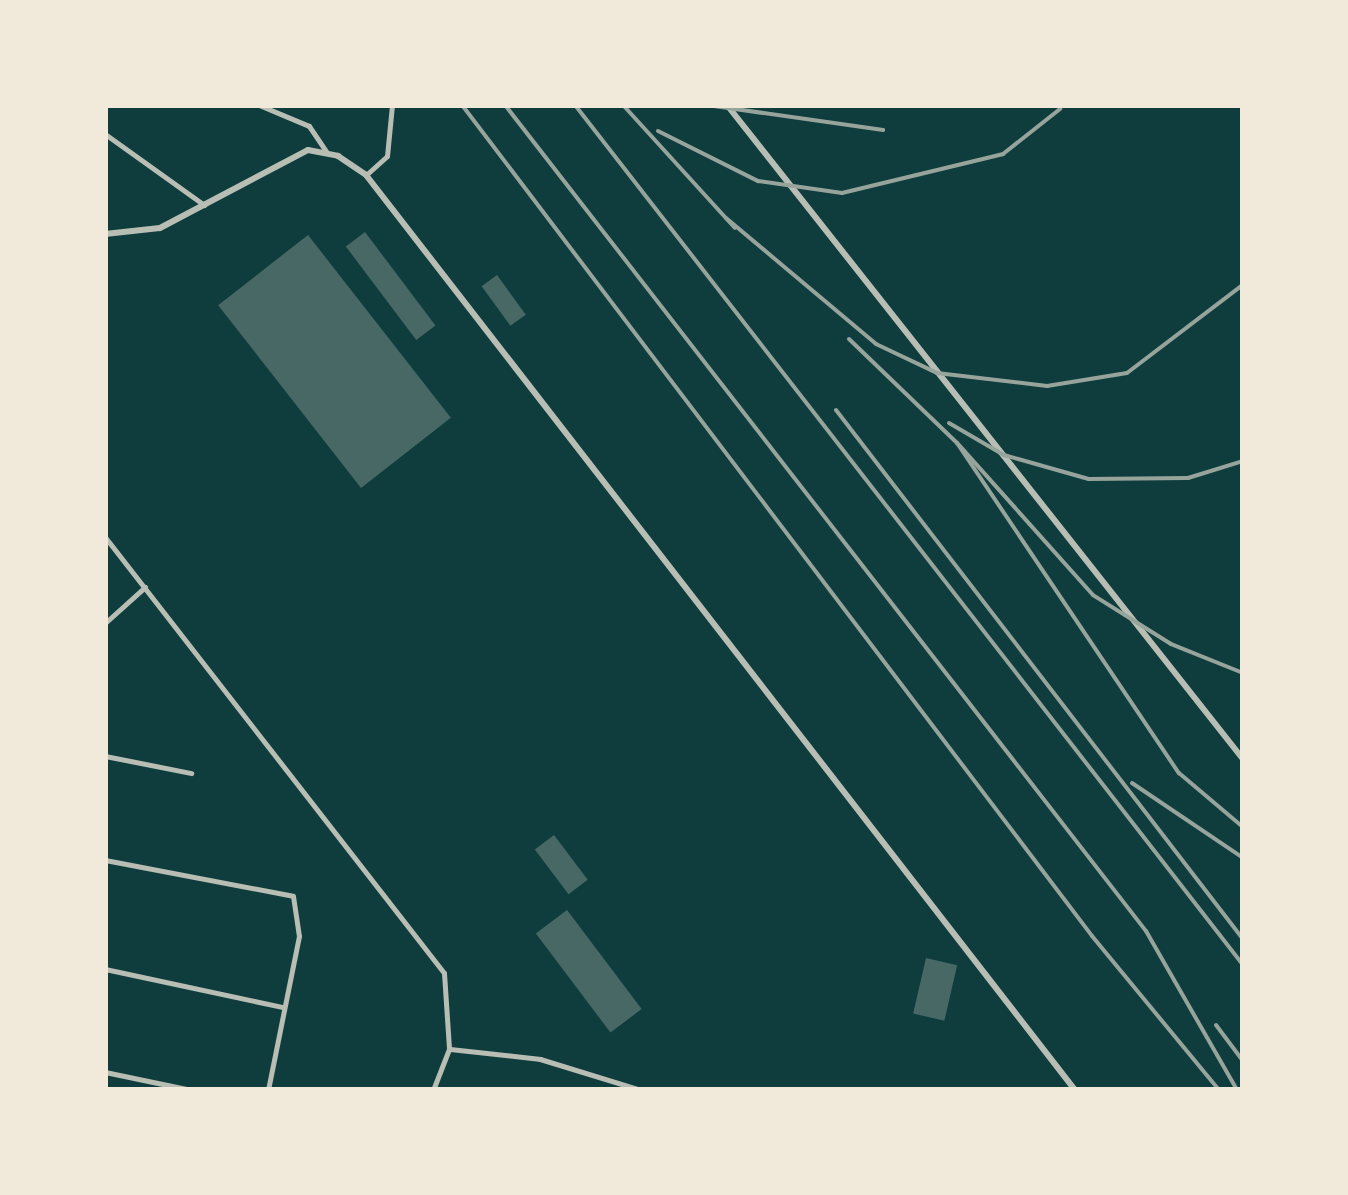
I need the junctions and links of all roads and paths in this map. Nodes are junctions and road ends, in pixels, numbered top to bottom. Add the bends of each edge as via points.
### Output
1 (258, 105) edge
2 (392, 105) edge
3 (726, 105) edge
4 (105, 134) edge
5 (326, 152) junction
6 (366, 175) junction
7 (204, 205) junction
8 (105, 234) edge
9 (105, 537) edge
10 (145, 587) junction
11 (105, 623) edge
12 (105, 756) edge
13 (1243, 759) edge
14 (191, 773) dead end
15 (105, 860) edge
16 (105, 969) edge
17 (284, 1007) junction
18 (449, 1049) junction
19 (105, 1072) edge
20 (191, 1090) edge
21 (268, 1090) edge
22 (432, 1090) edge
23 (642, 1090) edge
24 (1076, 1090) edge

1 - 5 street via 309,126
2 - 6 street via 386,156
3 - 13 street
4 - 7 street
5 - 6 street
5 - 7 street via 297,154
6 - 24 street
7 - 8 street via 138,236
9 - 10 street
10 - 11 street
10 - 18 street via 444,973
12 - 14 street
15 - 17 street via 293,896 299,936
16 - 17 street
17 - 21 street
18 - 22 street
18 - 23 street via 540,1060
19 - 20 street

